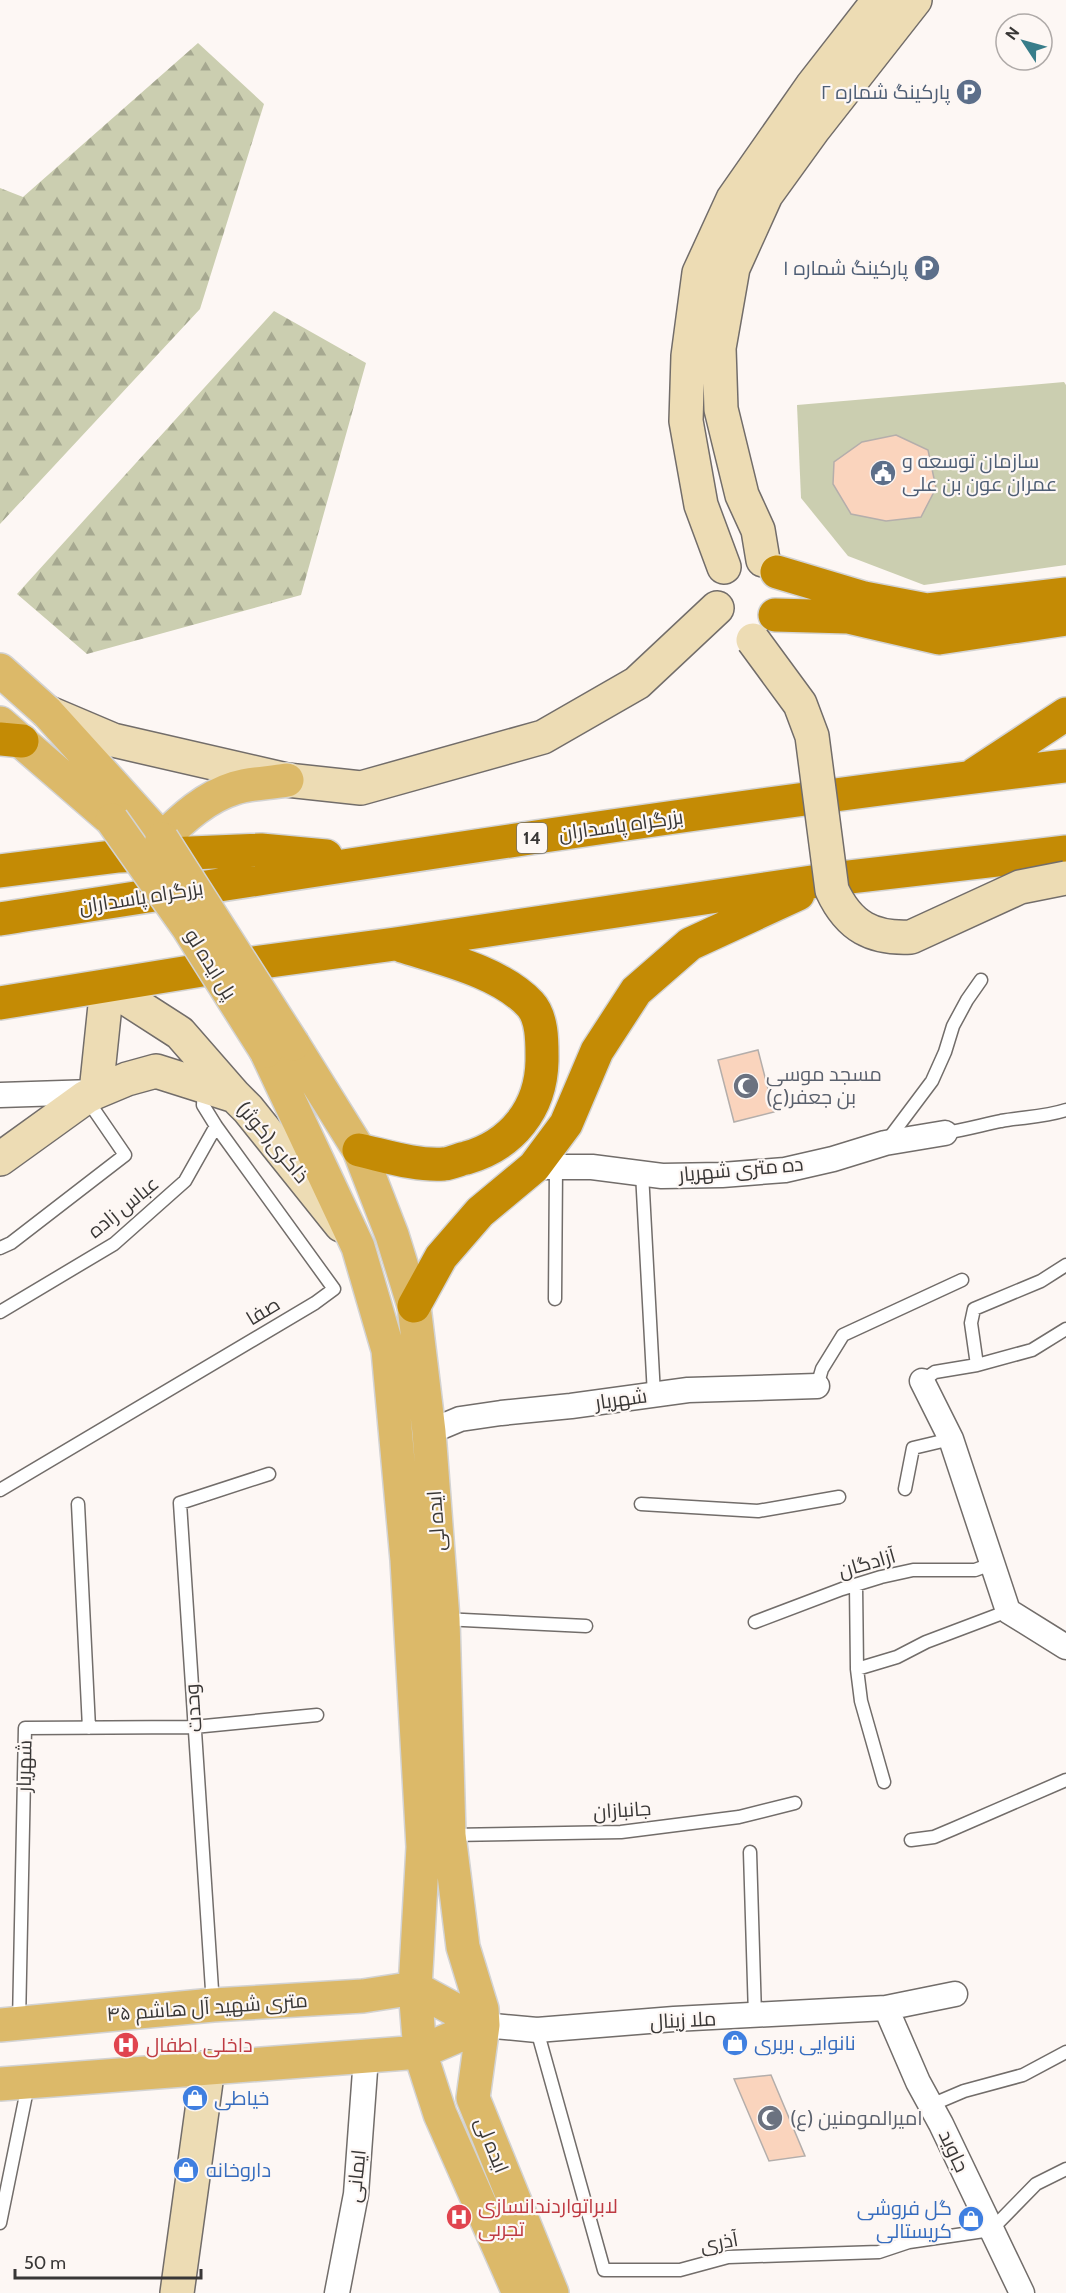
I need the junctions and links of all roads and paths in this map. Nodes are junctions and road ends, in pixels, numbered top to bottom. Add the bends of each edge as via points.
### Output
1 (879, 0) edge
2 (915, 0) edge
3 (770, 566) junction
4 (724, 567) junction
5 (1066, 594) edge
6 (717, 608) junction
7 (775, 615) junction
8 (1066, 619) edge
9 (749, 633) junction
10 (0, 670) edge
11 (47, 712) junction
12 (1066, 714) edge
13 (7, 734) edge
14 (1066, 766) edge
15 (970, 777) junction
16 (286, 780) junction
17 (162, 839) junction
18 (1066, 852) edge
19 (372, 861) junction
20 (0, 871) edge
21 (1066, 878) edge
22 (832, 879) junction
23 (0, 920) edge
24 (395, 944) junction
25 (981, 980) dead end
26 (107, 986) junction
27 (0, 1003) edge
28 (279, 1047) junction
29 (204, 1085) junction
30 (0, 1095) edge
31 (91, 1095) junction
32 (235, 1096) junction
33 (1066, 1110) edge
34 (216, 1126) junction
35 (945, 1133) joint
36 (885, 1143) junction
37 (359, 1150) junction
38 (0, 1159) edge
39 (545, 1167) junction
40 (642, 1173) junction
41 (358, 1246) junction
42 (0, 1248) edge
43 (1066, 1265) edge
44 (962, 1280) dead end
45 (555, 1299) dead end
46 (414, 1306) junction
47 (0, 1312) edge
48 (1066, 1329) edge
49 (977, 1365) junction
50 (922, 1381) joint
51 (817, 1386) joint
52 (654, 1395) junction
53 (429, 1432) junction
54 (951, 1439) junction
55 (269, 1474) dead end
56 (905, 1489) dead end
57 (0, 1490) edge
58 (839, 1497) dead end
59 (78, 1504) dead end
60 (641, 1504) dead end
61 (994, 1563) junction
62 (856, 1585) junction
63 (1008, 1611) junction
64 (443, 1619) junction
65 (755, 1622) dead end
66 (586, 1626) dead end
67 (1066, 1647) edge
68 (857, 1669) junction
69 (316, 1715) dead end
70 (194, 1727) junction
71 (89, 1728) junction
72 (1066, 1780) edge
73 (885, 1782) dead end
74 (795, 1803) dead end
75 (449, 1835) junction
76 (911, 1840) dead end
77 (750, 1852) dead end
78 (415, 1988) junction
79 (955, 1994) dead end
80 (213, 2005) junction
81 (886, 2008) junction
82 (755, 2016) junction
83 (10, 2024) edge
84 (483, 2025) junction
85 (537, 2030) junction
86 (420, 2052) junction
87 (1066, 2052) edge
88 (366, 2057) junction
89 (208, 2067) junction
90 (14, 2082) edge
91 (931, 2105) junction
92 (1066, 2169) edge
93 (0, 2223) edge
94 (991, 2230) junction
95 (177, 2293) edge
96 (337, 2293) edge
97 (519, 2293) edge
98 (552, 2293) edge
99 (1022, 2293) edge

1 - 4 street via 812,86 733,199 699,273 688,357 686,421 701,505
2 - 3 street via 766,195 733,268 719,348 722,409 742,495
3 - 4 street via 743,558
3 - 5 highway via 864,598 927,610
3 - 7 street via 782,582 781,605
4 - 6 street via 714,586
6 - 9 street
6 - 16 street via 637,683 543,737 361,788
7 - 8 highway via 848,617 939,638
7 - 9 street
9 - 21 street, bridge via 800,704 812,736 832,890 839,904 861,927 876,935 912,937 1020,887
10 - 11 main road, پل ایده لو
11 - 16 street via 113,740
11 - 17 main road, پل ایده لو
12 - 15 highway
13 - 28 main road, پل ایده لو, bridge via 112,820
14 - 15 highway, بزرگراه پاسداران / 14
15 - 19 highway, بزرگراه پاسداران / 14
16 - 17 main road via 236,788 210,800 183,818
17 - 28 main road, پل ایده لو, bridge
18 - 22 highway
19 - 20 highway via 261,850 118,856
19 - 23 highway, بزرگراه پاسداران / 14
22 - 24 highway
22 - 39 highway via 690,944 636,991 597,1051
24 - 26 highway
24 - 37 highway via 468,966 520,994 532,1006 542,1036 542,1072 531,1108 512,1135 482,1153 445,1164
25 - 36 lane via 953,1026 932,1081
26 - 27 highway
26 - 31 street
26 - 32 street via 180,1033
28 - 37 main road, ایده لی
28 - 41 main road, ایده لی
29 - 31 street, ذاکری(کوثر) via 156,1071
29 - 32 street, ذاکری(کوثر)
29 - 34 lane, صفا via 203,1106
30 - 31 street
31 - 38 street, ذاکری(کوثر)
31 - 42 lane via 125,1155
32 - 41 street, ذاکری(کوثر)
33 - 35 lane
34 - 47 lane, عباس زاده via 185,1181 114,1244
34 - 57 lane, صفا via 334,1289
35 - 36 street, ده متری شهریار
36 - 40 street, ده متری شهریار via 785,1170 722,1175
37 - 46 main road, ایده لی
39 - 40 street, ده متری شهریار
39 - 45 lane
39 - 46 highway via 480,1212 441,1257
40 - 52 lane
41 - 78 main road, ایده لی via 388,1350 407,1560 423,1847
43 - 49 lane via 1041,1281 974,1309 971,1323
44 - 51 lane via 843,1335 822,1369
46 - 53 main road, ایده لی
48 - 49 lane via 1032,1350
49 - 50 lane via 935,1372
50 - 54 street
51 - 52 street, شهریار via 688,1390
52 - 53 street, شهریار via 460,1419
53 - 64 main road, ایده لی
54 - 56 lane via 913,1448
54 - 61 street
55 - 70 lane, وحدت via 180,1503
58 - 60 lane via 758,1511
59 - 71 lane
61 - 62 lane, آزادگان via 975,1570 913,1570
61 - 63 street
62 - 65 lane, آزادگان
62 - 68 lane
63 - 67 street
63 - 68 lane via 926,1642 897,1658
64 - 66 lane
64 - 75 main road, ایده لی
68 - 73 lane via 861,1701
69 - 70 lane, شهریار
70 - 71 lane, شهریار
70 - 80 lane, وحدت
71 - 83 lane, شهریار via 25,1728
72 - 76 lane via 934,1837
74 - 75 lane, جانبازان via 740,1817 621,1832
75 - 84 main road, ایده لی via 463,1947 482,2009
77 - 82 lane
78 - 80 main road, ۴۵ متری شهید آل هاشم via 363,1996
78 - 84 main road
78 - 86 main road, ایده لی
79 - 81 street, ملا زینال
80 - 83 main road, ۴۵ متری شهید آل هاشم
81 - 82 street, ملا زینال
81 - 91 street, جاوید
82 - 85 street, ملا زینال
84 - 85 street, ملا زینال
84 - 86 main road
84 - 98 main road, ایده لى via 473,2098
85 - 94 lane, آذری via 604,2270 680,2270 728,2257 879,2252 909,2242
86 - 88 main road
86 - 97 main road, ایده لى via 440,2114
87 - 91 lane via 1023,2075 964,2091
88 - 89 main road
88 - 96 street, ایمانی via 356,2194
89 - 90 main road
89 - 95 street
90 - 93 lane
91 - 94 street, جاوید
92 - 94 lane via 1036,2184
94 - 99 street, جاوید

